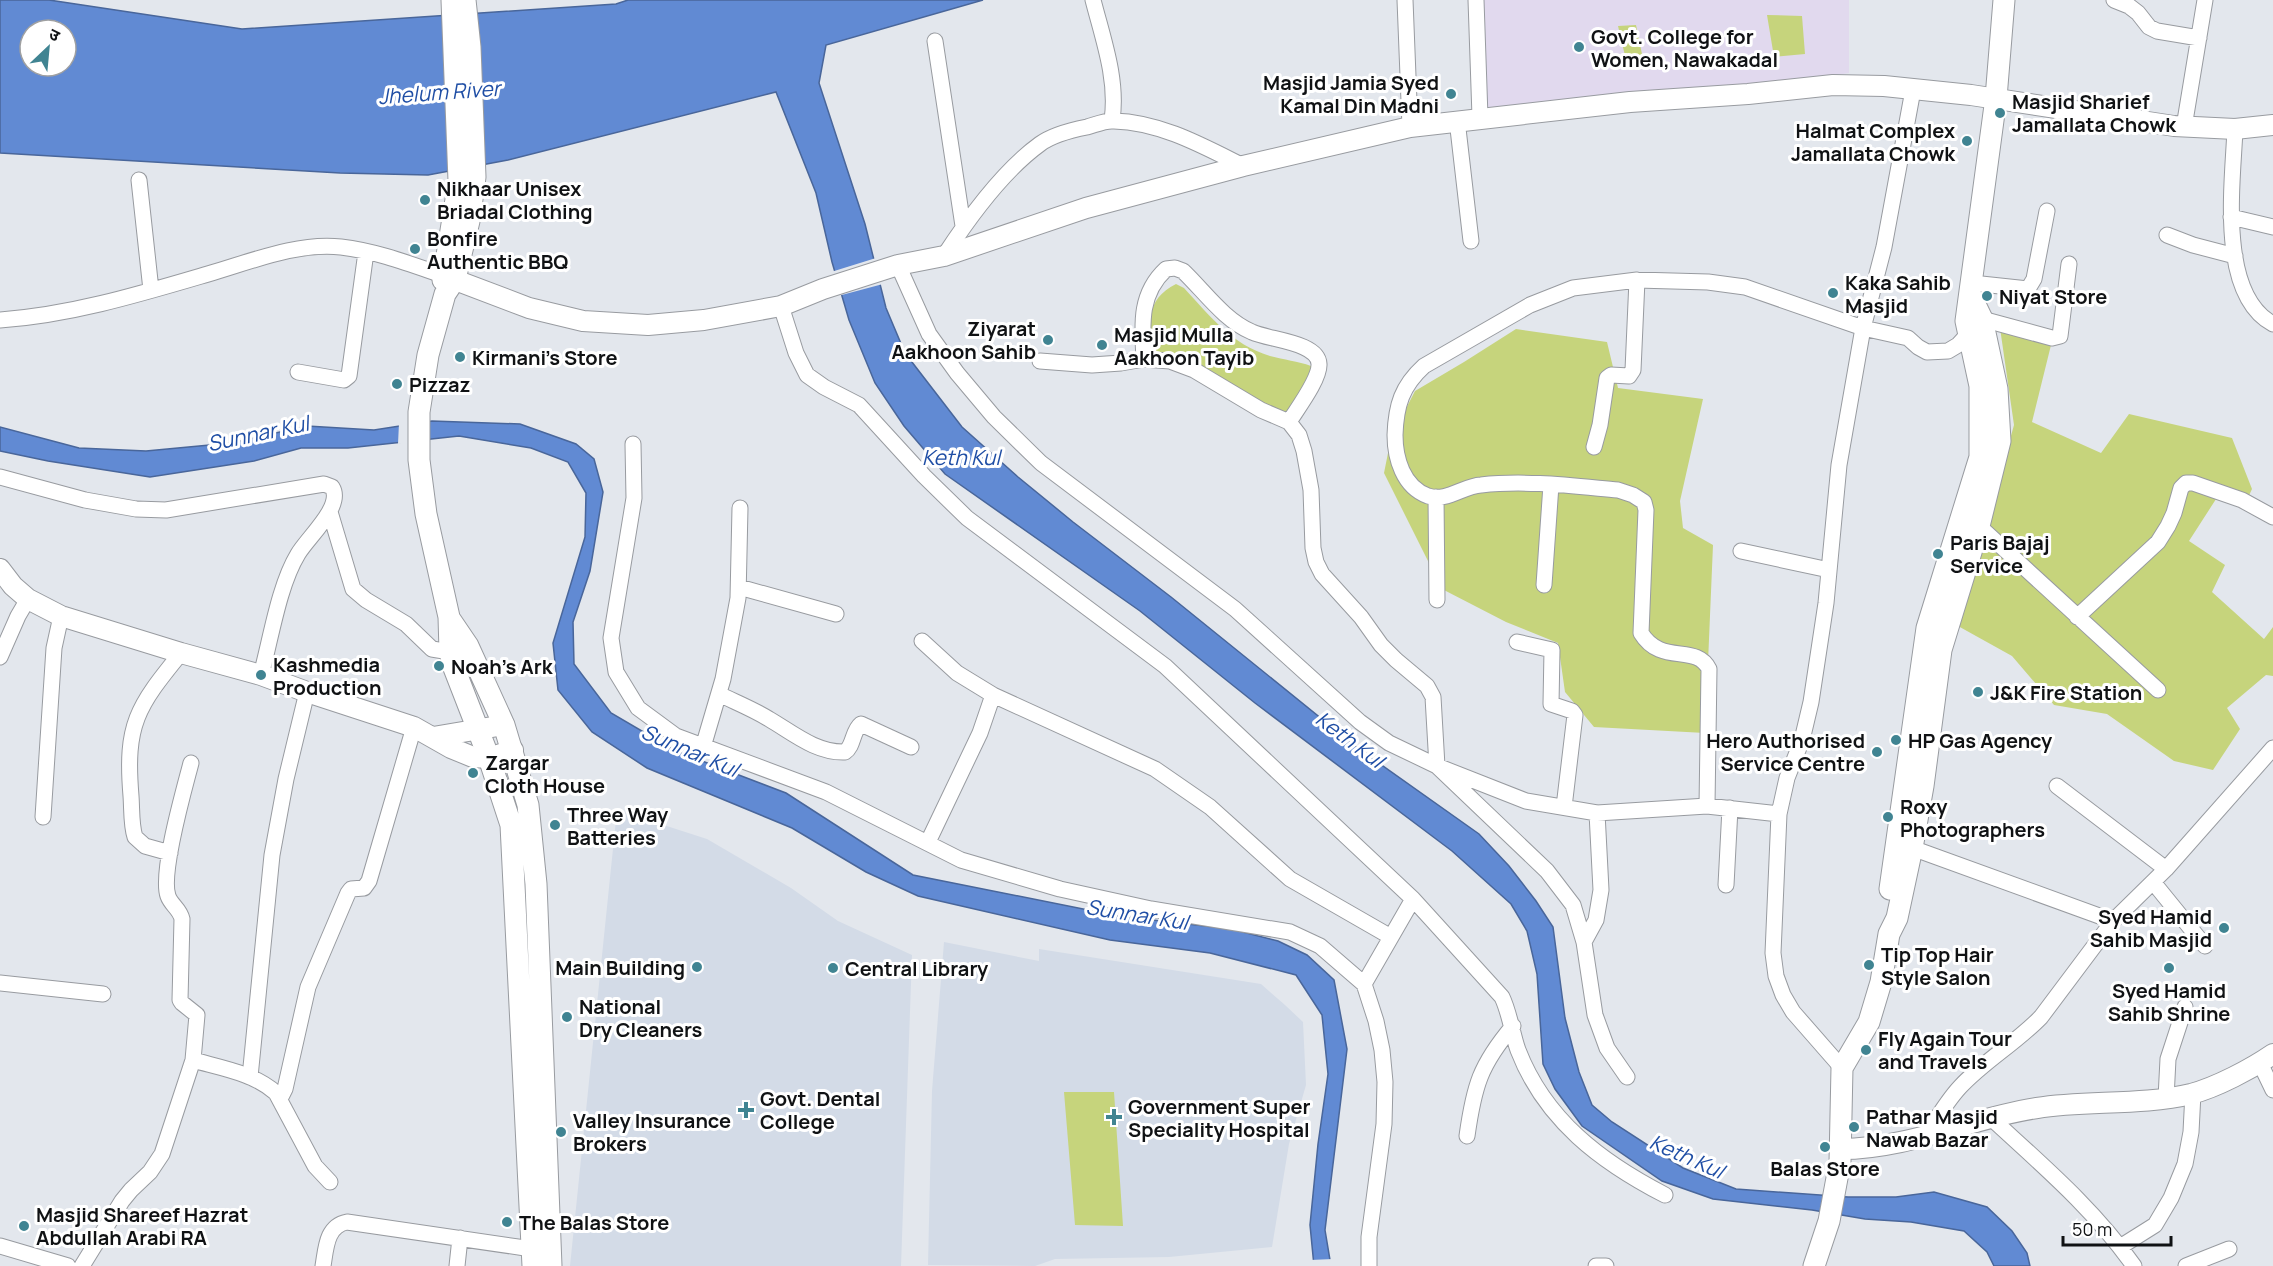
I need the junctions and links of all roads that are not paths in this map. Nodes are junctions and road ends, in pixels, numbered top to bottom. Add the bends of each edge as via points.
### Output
1 (452, 0) edge
2 (465, 0) edge
3 (1093, 0) edge
4 (1405, 0) edge
5 (1476, 0) edge
6 (2004, 0) edge
7 (2114, 0) edge
8 (2205, 0) edge
9 (2199, 38) junction
10 (935, 41) dead end
11 (1913, 90) junction
12 (1996, 98) junction
13 (1480, 117) junction
14 (1112, 120) junction
15 (1457, 120) junction
16 (2273, 125) edge
17 (1410, 127) junction
18 (2184, 127) junction
19 (2235, 129) junction
20 (1243, 166) junction
21 (467, 179) junction
22 (139, 180) dead end
23 (2047, 211) dead end
24 (2231, 217) junction
25 (963, 226) junction
26 (2273, 227) edge
27 (2167, 235) dead end
28 (1470, 241) dead end
29 (366, 252) junction
30 (944, 256) junction
31 (2235, 256) junction
32 (2069, 264) dead end
33 (891, 267) junction
34 (1637, 280) junction
35 (447, 283) junction
36 (151, 290) junction
37 (1971, 290) junction
38 (781, 306) junction
39 (1982, 319) junction
40 (0, 320) edge
41 (2273, 324) edge
42 (1863, 327) junction
43 (1968, 334) junction
44 (1144, 359) junction
45 (1040, 361) dead end
46 (298, 372) dead end
47 (1289, 422) junction
48 (633, 444) dead end
49 (1594, 447) dead end
50 (0, 477) edge
51 (1551, 485) junction
52 (1436, 497) junction
53 (740, 508) dead end
54 (330, 512) junction
55 (2273, 517) edge
56 (1979, 526) junction
57 (1741, 551) dead end
58 (0, 569) edge
59 (1829, 570) junction
60 (1544, 585) dead end
61 (739, 587) junction
62 (28, 599) junction
63 (1437, 600) dead end
64 (836, 614) dead end
65 (62, 616) junction
66 (449, 617) junction
67 (2077, 617) junction
68 (922, 641) dead end
69 (1516, 642) dead end
70 (450, 652) junction
71 (181, 653) junction
72 (0, 657) edge
73 (261, 675) junction
74 (2158, 690) dead end
75 (307, 693) junction
76 (719, 694) junction
77 (993, 695) junction
78 (504, 725) junction
79 (414, 727) junction
80 (477, 730) junction
81 (433, 737) junction
82 (703, 747) junction
83 (911, 747) dead end
84 (2273, 748) edge
85 (513, 750) junction
86 (489, 758) junction
87 (191, 764) dead end
88 (1437, 766) junction
89 (2057, 786) dead end
90 (1707, 806) junction
91 (1564, 807) junction
92 (1730, 808) junction
93 (1597, 813) junction
94 (1779, 814) junction
95 (43, 817) dead end
96 (928, 842) junction
97 (1912, 848) junction
98 (170, 853) junction
99 (2166, 869) junction
100 (2153, 882) junction
101 (1726, 885) dead end
102 (1413, 899) junction
103 (2113, 921) junction
104 (1889, 934) junction
105 (1391, 937) junction
106 (1584, 942) junction
107 (2205, 946) dead end
108 (0, 983) edge
109 (1364, 984) junction
110 (103, 994) dead end
111 (2185, 1007) dead end
112 (1513, 1026) junction
113 (2267, 1058) edge
114 (193, 1060) junction
115 (1842, 1068) junction
116 (250, 1077) junction
117 (1627, 1077) dead end
118 (2273, 1090) edge
119 (2193, 1093) junction
120 (2166, 1098) junction
121 (280, 1099) junction
122 (1991, 1118) junction
123 (1467, 1136) dead end
124 (1925, 1137) junction
125 (1840, 1156) junction
126 (330, 1182) dead end
127 (1665, 1195) dead end
128 (460, 1238) junction
129 (0, 1246) edge
130 (2120, 1247) junction
131 (2229, 1249) dead end
132 (533, 1258) edge
133 (68, 1266) edge
134 (82, 1266) edge
135 (322, 1266) edge
136 (457, 1266) edge
137 (550, 1266) edge
138 (1370, 1266) edge
139 (1596, 1266) edge
140 (1606, 1266) edge
141 (1814, 1266) edge
142 (2134, 1266) edge
143 (2186, 1266) edge

1 - 21 main road
2 - 21 main road via 470,47
3 - 14 street via 1113,88
4 - 17 street
5 - 13 street
6 - 12 main road
7 - 9 street via 2129,6 2157,31
8 - 9 street
9 - 18 street
10 - 25 street
11 - 12 street
11 - 13 street via 1833,85
11 - 42 street via 1884,247
12 - 18 street
12 - 37 main road
13 - 15 street
14 - 20 street via 1148,125 1192,140
14 - 25 street via 1041,143 1017,164
15 - 17 street
15 - 28 street
16 - 19 street
17 - 20 street
18 - 19 street
19 - 24 street
20 - 30 street via 1086,208
21 - 35 main road
22 - 36 street
23 - 37 street via 2034,279 2028,289
24 - 26 street
24 - 31 street
25 - 30 street
27 - 31 street
29 - 35 street
29 - 36 street via 340,247 310,248
29 - 46 street via 349,376 344,380
30 - 33 street
31 - 41 street via 2250,302
32 - 39 street via 2060,336 2052,338
33 - 38 street
33 - 88 street via 929,334 957,373 1041,463 1235,609 1360,722 1389,743
34 - 42 street via 1745,287
34 - 49 street via 1633,370 1629,376 1607,378
34 - 52 street via 1573,288 1530,305 1424,366 1410,379 1401,396 1395,448 1400,469 1413,486
35 - 38 street via 583,321 648,325
35 - 66 main road via 418,412 426,514
36 - 40 street via 29,318
37 - 39 main road
37 - 43 main road
38 - 102 street via 795,353 807,375 859,405 967,518 1165,666
39 - 56 main road via 1997,389 2000,441
42 - 43 street via 1908,338 1927,352 1948,351
42 - 59 street via 1839,465
43 - 104 main road via 1980,386 1980,457 1928,628 1885,918
44 - 45 street via 1092,364
44 - 47 street via 1194,370
44 - 47 street via 1142,319 1151,288 1166,269 1183,271 1234,321 1251,332 1309,349 1317,356 1317,375
47 - 88 street via 1304,451 1316,562 1381,645 1427,686 1433,697
48 - 82 street via 634,498 611,638 616,672 638,708 676,736
50 - 54 street via 85,500 166,510 328,484 334,490
51 - 52 street via 1477,485
51 - 60 street
51 - 90 street via 1618,490 1644,502 1641,633 1655,648 1699,658 1709,669
52 - 63 street
53 - 61 street
54 - 70 street via 353,589 406,624 432,649
54 - 73 street via 305,542 289,572
55 - 67 street via 2242,500 2186,483 2158,542
56 - 67 street
56 - 97 main road via 1941,650
57 - 59 street
58 - 62 street
59 - 94 street via 1811,702
61 - 64 street
61 - 76 street
62 - 65 street
62 - 72 street
65 - 71 street
65 - 95 street via 54,648
66 - 70 main road
66 - 78 main road via 468,646
67 - 74 street
68 - 77 street via 957,673
69 - 91 street via 1552,650 1551,704 1575,715
70 - 80 main road
71 - 73 street
71 - 98 street via 142,705 128,761 135,837 145,846
73 - 75 street
75 - 79 street
75 - 116 street via 272,855
76 - 82 street
76 - 83 street via 817,747 845,752 858,725 863,724
77 - 96 street via 980,733
77 - 105 street via 1155,769 1210,807 1290,879
78 - 80 street
78 - 85 main road
79 - 81 street
79 - 121 street via 369,881 364,888 348,893 309,987
80 - 81 street
80 - 86 main road
81 - 86 street via 473,757
82 - 96 street via 826,792
84 - 99 street
85 - 86 street
85 - 137 main road via 528,805 536,884
86 - 132 main road via 511,825
87 - 98 street
88 - 91 street via 1526,801
88 - 106 street via 1547,871 1573,905
89 - 99 street
90 - 92 street
90 - 93 street
91 - 93 street
92 - 94 street
92 - 101 street
93 - 106 street via 1601,890 1596,920
94 - 115 street via 1773,953 1776,976 1793,1012
96 - 109 street via 961,860 1060,889 1290,932 1320,946
97 - 103 street
97 - 104 main road via 1897,918
98 - 114 street via 167,895 182,919 180,1000 198,1018
99 - 100 street
100 - 103 street
100 - 107 street
102 - 105 street
102 - 112 street via 1491,983 1502,997
103 - 124 street via 2041,1017 1960,1087
104 - 115 main road via 1869,1022
105 - 109 street
106 - 117 street via 1594,1015 1607,1048
108 - 110 street
109 - 138 street via 1376,1021 1385,1082 1384,1124 1369,1237
111 - 120 street via 2168,1059
112 - 123 street via 1487,1058 1476,1084
112 - 127 street via 1518,1049 1532,1077 1550,1107 1574,1135 1628,1176
113 - 118 street
113 - 119 street
114 - 116 street
114 - 134 street via 158,1163 122,1201
115 - 125 main road
116 - 121 street via 269,1087
119 - 120 street
119 - 130 street via 2185,1164 2171,1198 2155,1225
120 - 122 street via 2036,1108
121 - 126 street via 315,1166
122 - 124 street
122 - 130 street via 2053,1174
124 - 125 street
125 - 141 main road via 1829,1221
128 - 132 street
128 - 135 street via 347,1222 331,1232
128 - 136 street
129 - 133 street
130 - 142 street
131 - 143 street
139 - 140 street

